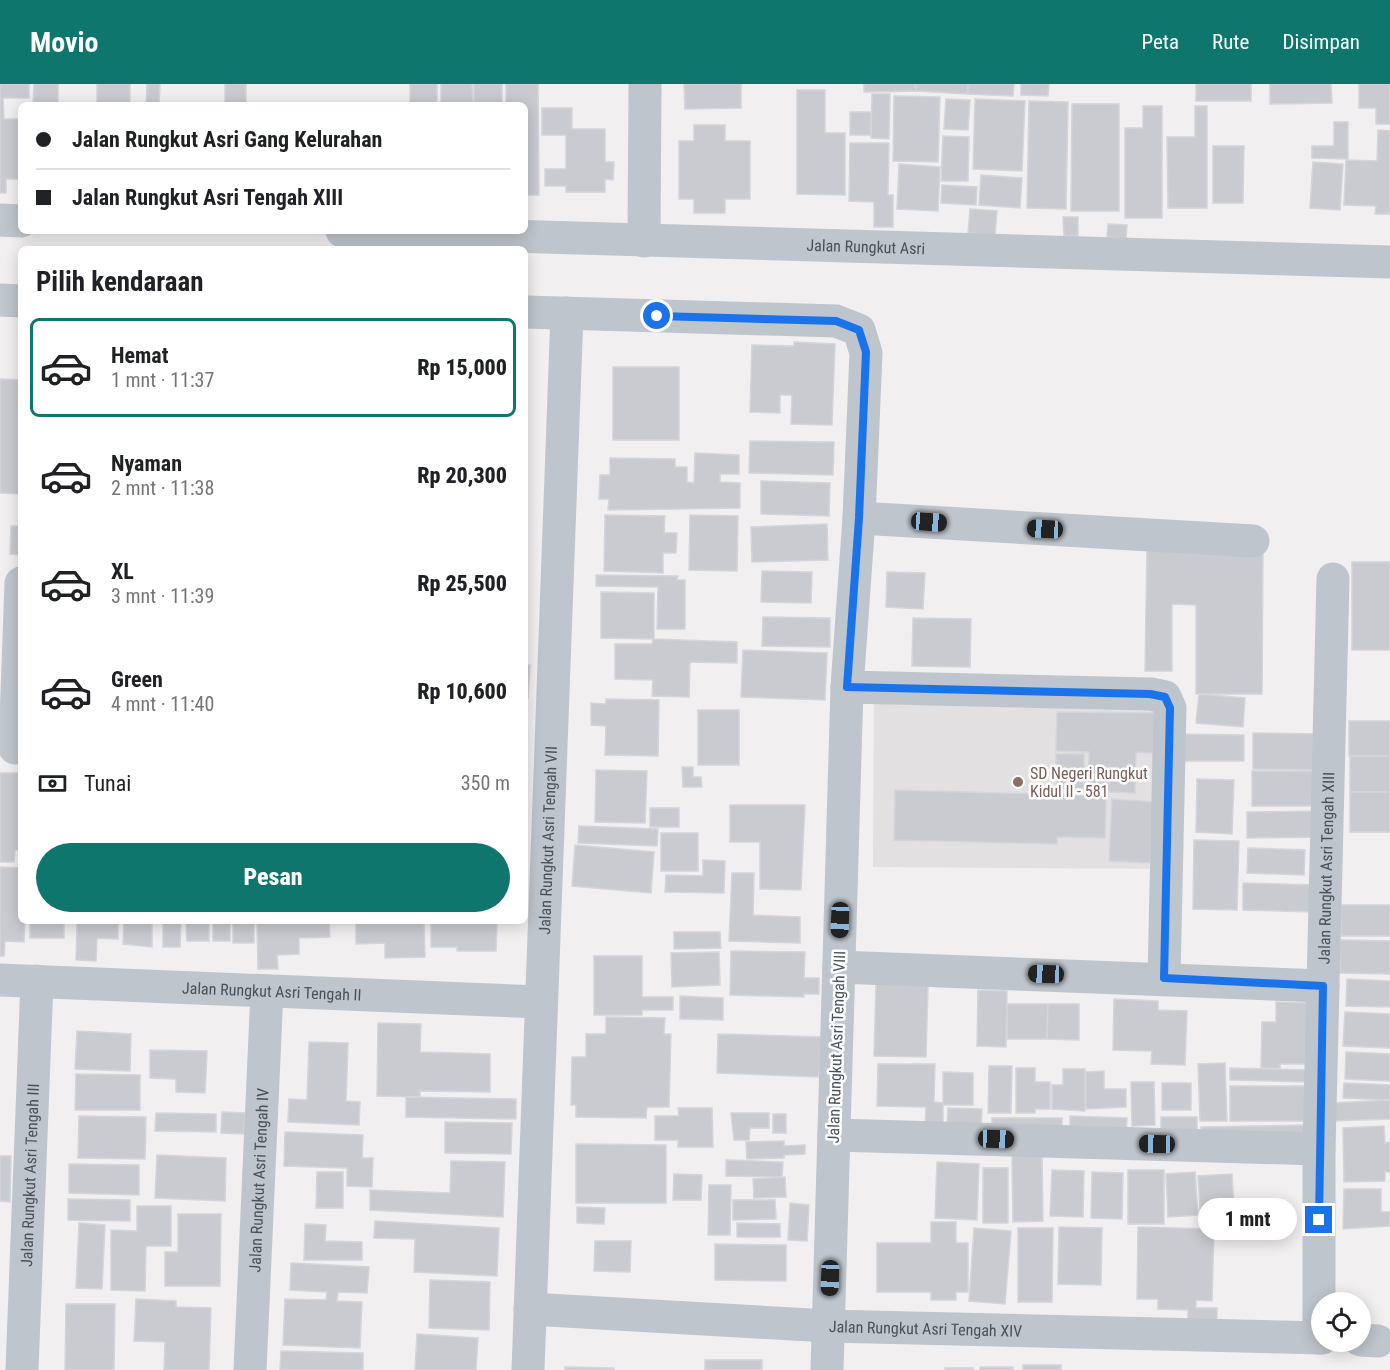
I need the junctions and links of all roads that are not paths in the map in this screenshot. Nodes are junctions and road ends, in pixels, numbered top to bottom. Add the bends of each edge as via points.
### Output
1 (645, 84) edge
2 (0, 220) edge
3 (18, 221) edge
4 (433, 234) edge
5 (644, 241) junction
6 (1390, 262) edge
7 (0, 300) edge
8 (18, 301) edge
9 (528, 312) edge
10 (567, 313) junction
11 (859, 518) junction
12 (1253, 542) dead end
13 (1333, 579) dead end
14 (18, 638) edge
15 (847, 687) junction
16 (12, 748) edge
17 (537, 782) edge
18 (839, 967) junction
19 (1164, 978) junction
20 (0, 980) edge
21 (37, 981) junction
22 (1323, 986) junction
23 (267, 991) junction
24 (541, 1002) junction
25 (834, 1135) junction
26 (1319, 1149) junction
27 (1320, 1292) edge
28 (530, 1309) junction
29 (828, 1326) junction
30 (1311, 1338) edge
31 (22, 1370) edge
32 (250, 1370) edge
33 (528, 1370) edge
34 (827, 1370) edge

1 - 5 street
2 - 3 street
4 - 5 street, Jalan Rungkut Asri
5 - 6 street, Jalan Rungkut Asri
7 - 8 street
9 - 10 street
10 - 11 street, Jalan Rungkut Asri Tengah VIII via 836,321 859,330 866,352
10 - 17 street, Jalan Rungkut Asri Tengah VII
11 - 12 street
11 - 15 street, Jalan Rungkut Asri Tengah VIII
13 - 22 street, Jalan Rungkut Asri Tengah XIII
14 - 16 street
15 - 18 street, Jalan Rungkut Asri Tengah VIII
15 - 19 street via 1165,697 1170,708
17 - 24 street, Jalan Rungkut Asri Tengah VII
18 - 19 street
18 - 25 street, Jalan Rungkut Asri Tengah VIII
19 - 22 street
20 - 21 street, Jalan Rungkut Asri Tengah II
21 - 23 street, Jalan Rungkut Asri Tengah II
21 - 31 street, Jalan Rungkut Asri Tengah III
22 - 26 street, Jalan Rungkut Asri Tengah XIII
23 - 24 street, Jalan Rungkut Asri Tengah II
23 - 32 street, Jalan Rungkut Asri Tengah IV
24 - 28 street, Jalan Rungkut Asri Tengah VII
25 - 26 street
25 - 29 street, Jalan Rungkut Asri Tengah VIII
26 - 27 street, Jalan Rungkut Asri Tengah XIII
28 - 29 street, Jalan Rungkut Asri Tengah XIV
28 - 33 street, Jalan Rungkut Asri Tengah VII
29 - 30 street, Jalan Rungkut Asri Tengah XIV
29 - 34 street, Jalan Rungkut Asri Tengah VIII

